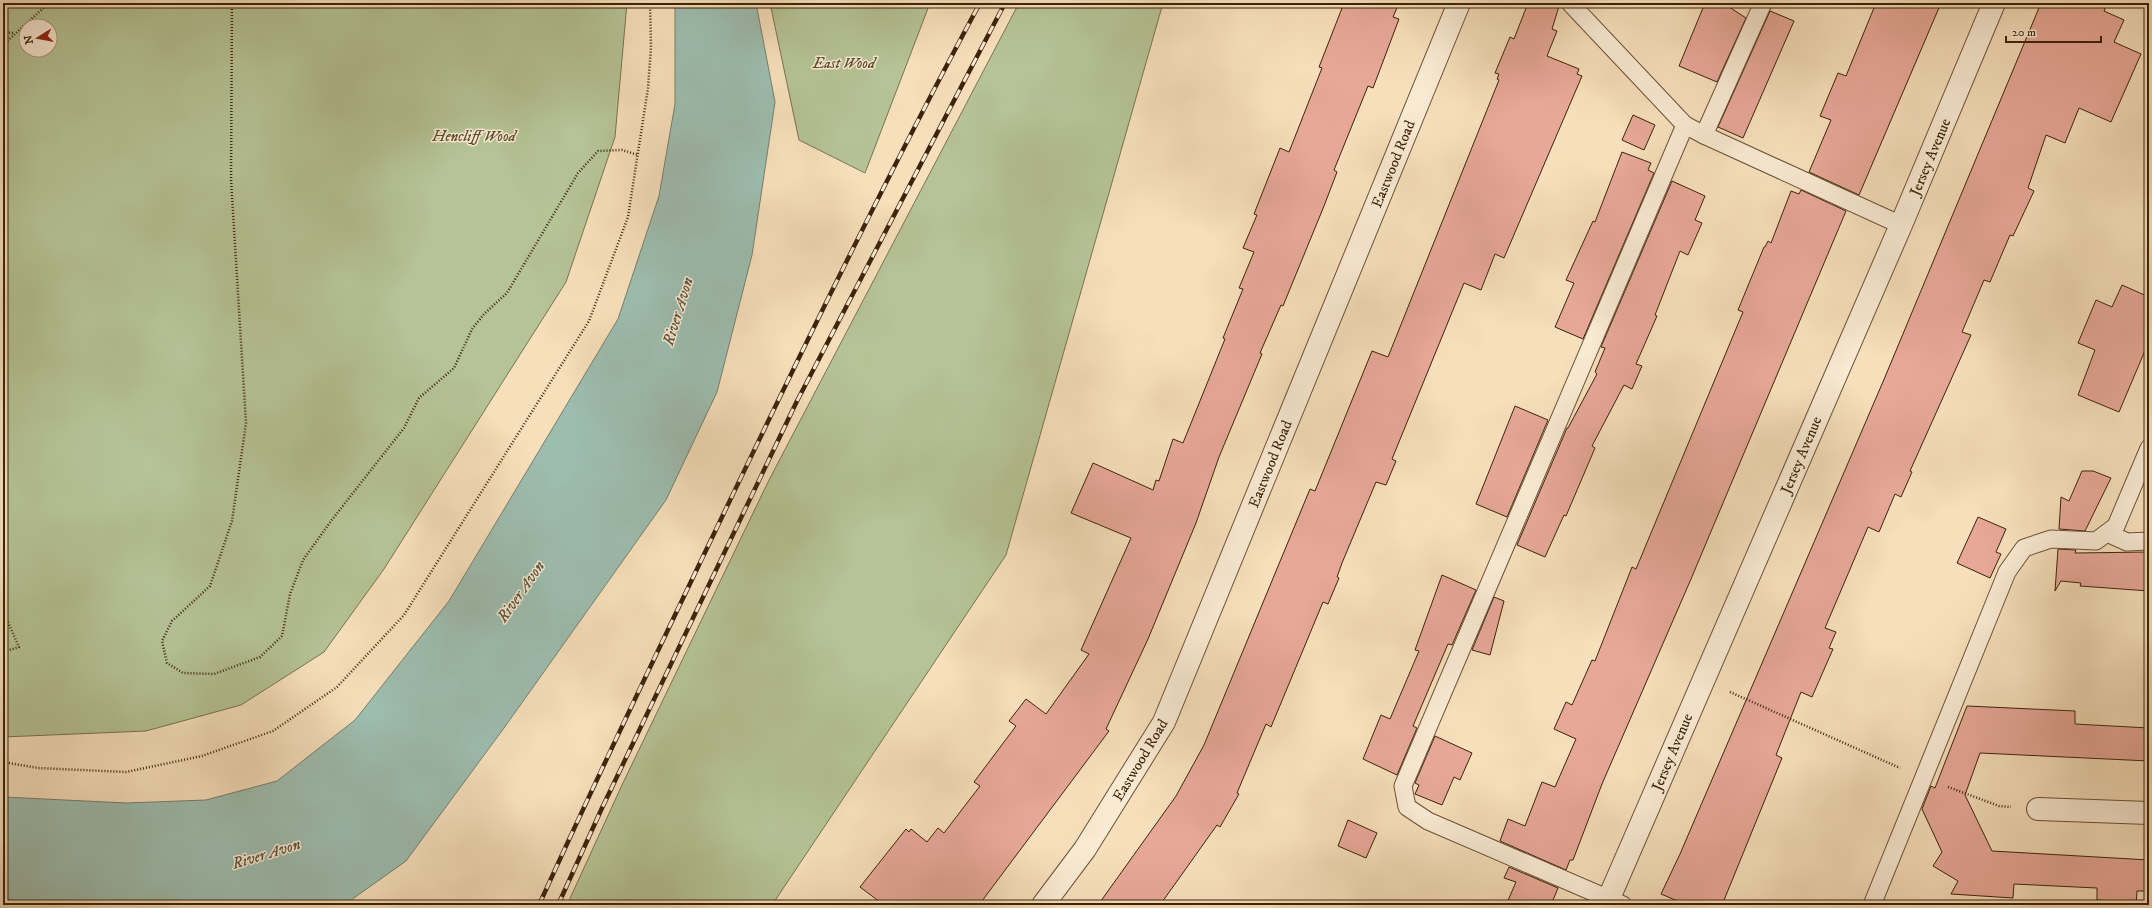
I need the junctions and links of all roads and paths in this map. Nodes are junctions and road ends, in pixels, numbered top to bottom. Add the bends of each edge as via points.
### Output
1 (49, 3) edge
2 (232, 3) edge
3 (650, 3) edge
4 (1459, 3) edge
5 (1570, 3) edge
6 (1763, 3) edge
7 (1994, 3) edge
8 (3, 32) edge
9 (14, 34) junction
10 (3, 45) edge
11 (1685, 124) junction
12 (1704, 135) junction
13 (638, 155) junction
14 (1901, 225) junction
15 (2149, 448) edge
16 (2107, 533) junction
17 (2149, 542) edge
18 (3, 611) edge
19 (3, 652) edge
20 (1704, 680) junction
21 (3, 762) edge
22 (1924, 778) junction
23 (2038, 809) joint
24 (2149, 813) edge
25 (1612, 903) edge
26 (1043, 905) edge
27 (1872, 905) edge

1 - 9 path
2 - 13 path via 231,180 246,423 232,520 210,586 172,621 162,641 167,663 183,673 214,674 260,657 282,636 290,594 303,560 330,521 404,428 419,398 454,368 472,329 507,293 578,173 598,151 622,150
3 - 13 path via 651,47 648,88
4 - 26 street, Eastwood Road via 1164,722 1085,849
5 - 11 lane
6 - 12 lane
7 - 14 street, Jersey Avenue
8 - 9 path
9 - 10 path
11 - 12 lane
11 - 25 lane via 1403,786 1407,806 1428,821
12 - 14 lane
13 - 21 path via 628,217 590,321 404,615 337,687 273,731 202,756 126,772 38,768
14 - 20 street, Jersey Avenue
15 - 16 lane via 2116,526
16 - 17 lane via 2127,542
16 - 22 lane via 2096,541 2051,539 2024,548 2007,572
18 - 19 path via 18,647
20 - 22 path
20 - 25 street, Jersey Avenue
22 - 23 path via 1999,806
22 - 27 lane
23 - 24 street

